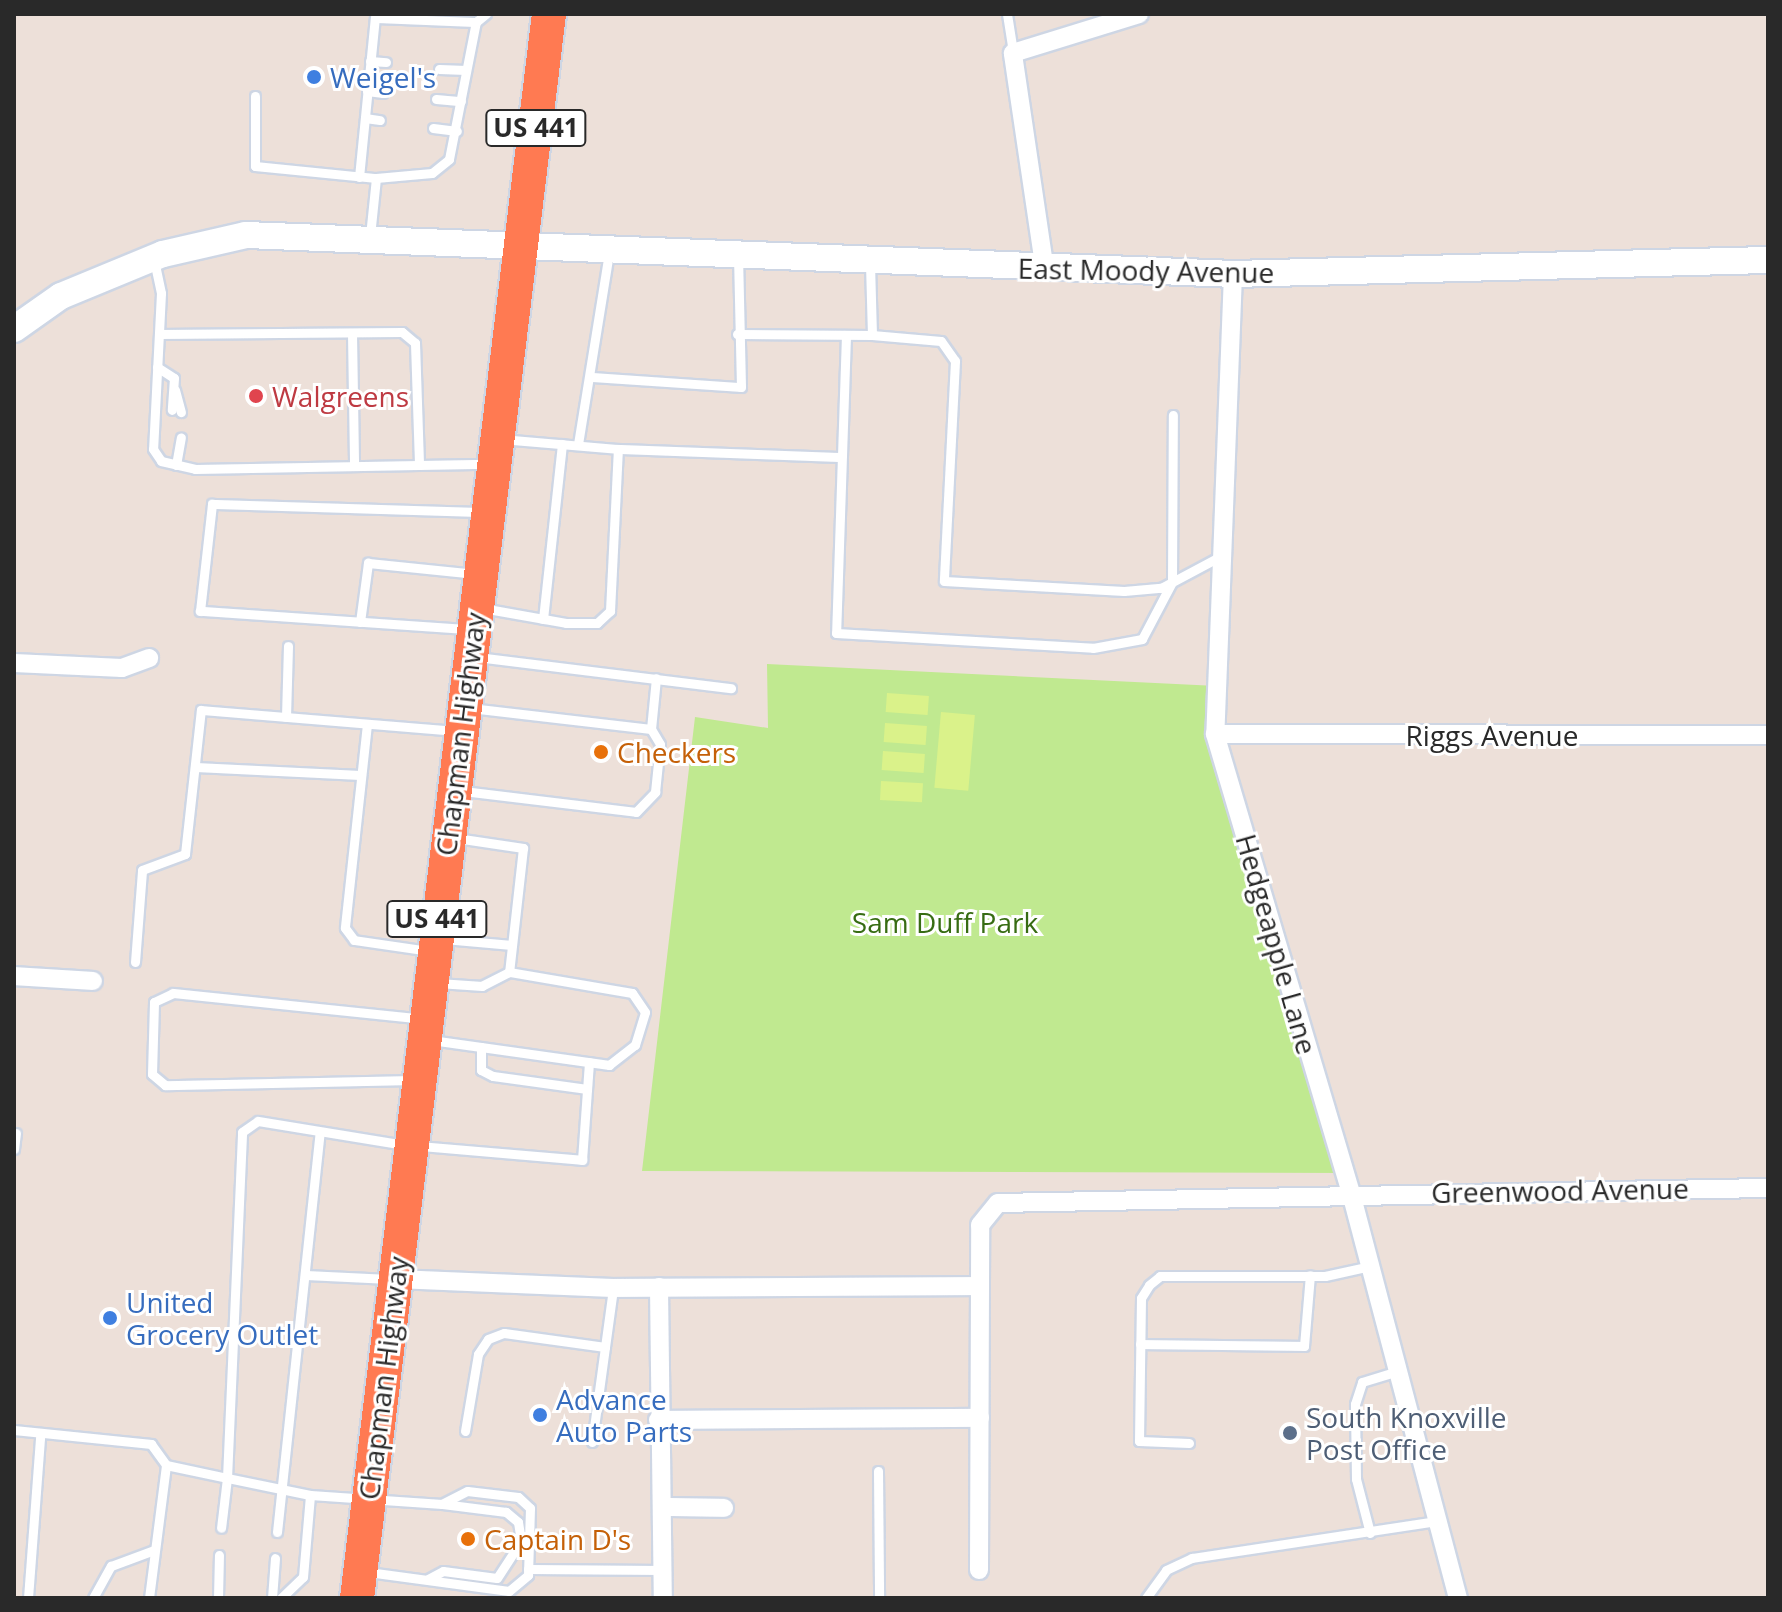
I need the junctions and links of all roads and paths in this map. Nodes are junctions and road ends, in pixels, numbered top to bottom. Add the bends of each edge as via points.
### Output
1 (486, 14) edge
2 (549, 14) edge
3 (1007, 14) edge
4 (1139, 14) edge
5 (476, 22) junction
6 (1013, 53) junction
7 (370, 61) junction
8 (386, 62) dead end
9 (439, 69) dead end
10 (466, 70) junction
11 (367, 91) junction
12 (383, 93) dead end
13 (255, 96) dead end
14 (436, 99) dead end
15 (461, 101) junction
16 (365, 118) junction
17 (380, 120) dead end
18 (433, 128) dead end
19 (457, 131) junction
20 (359, 177) junction
21 (376, 178) junction
22 (370, 236) junction
23 (524, 241) junction
24 (609, 245) junction
25 (737, 252) junction
26 (154, 258) junction
27 (870, 260) junction
28 (1768, 260) edge
29 (1045, 271) junction
30 (1233, 274) junction
31 (14, 329) edge
32 (352, 333) junction
33 (159, 334) junction
34 (737, 334) junction
35 (846, 335) junction
36 (872, 335) junction
37 (157, 367) junction
38 (593, 377) junction
39 (176, 411) dead end
40 (1173, 415) dead end
41 (177, 442) dead end
42 (562, 444) junction
43 (578, 444) junction
44 (618, 449) junction
45 (494, 451) junction
46 (841, 457) junction
47 (176, 465) junction
48 (419, 465) junction
49 (354, 466) junction
50 (486, 512) junction
51 (1222, 556) junction
52 (1172, 582) junction
53 (474, 617) junction
54 (543, 619) junction
55 (360, 622) junction
56 (288, 646) dead end
57 (149, 658) dead end
58 (14, 663) edge
59 (656, 678) junction
60 (731, 688) dead end
61 (286, 717) junction
62 (460, 719) junction
63 (367, 724) junction
64 (651, 729) junction
65 (1215, 734) junction
66 (1768, 735) edge
67 (195, 767) junction
68 (361, 775) junction
69 (452, 789) junction
70 (447, 837) junction
71 (512, 945) junction
72 (433, 957) junction
73 (135, 962) dead end
74 (509, 972) junction
75 (14, 976) edge
76 (93, 981) dead end
77 (425, 1029) junction
78 (481, 1047) junction
79 (589, 1062) junction
80 (419, 1080) junction
81 (587, 1089) junction
82 (320, 1132) junction
83 (16, 1133) edge
84 (409, 1145) junction
85 (14, 1149) edge
86 (1768, 1188) edge
87 (1352, 1197) junction
88 (1370, 1266) junction
89 (305, 1275) junction
90 (1310, 1275) junction
91 (396, 1279) junction
92 (980, 1286) junction
93 (659, 1287) junction
94 (613, 1288) junction
95 (1140, 1344) junction
96 (605, 1347) junction
97 (1398, 1371) junction
98 (980, 1418) junction
99 (658, 1420) junction
100 (14, 1430) edge
101 (465, 1431) dead end
102 (40, 1437) junction
103 (592, 1442) dead end
104 (1189, 1443) dead end
105 (166, 1465) junction
106 (878, 1471) dead end
107 (227, 1478) junction
108 (281, 1485) junction
109 (310, 1495) junction
110 (369, 1495) junction
111 (442, 1504) junction
112 (663, 1507) junction
113 (724, 1508) dead end
114 (1437, 1521) junction
115 (221, 1528) dead end
116 (277, 1532) dead end
117 (1370, 1533) junction
118 (154, 1550) junction
119 (219, 1555) dead end
120 (275, 1558) dead end
121 (528, 1569) junction
122 (663, 1570) junction
123 (979, 1570) dead end
124 (428, 1579) junction
125 (359, 1585) edge
126 (28, 1598) edge
127 (93, 1598) edge
128 (149, 1598) edge
129 (218, 1598) edge
130 (272, 1598) edge
131 (281, 1598) edge
132 (663, 1598) edge
133 (879, 1598) edge
134 (1146, 1598) edge
135 (1458, 1598) edge

1 - 5 lane
2 - 23 highway, Chapman Highway / US 441
3 - 6 lane
4 - 6 street
5 - 7 lane via 375,18
5 - 10 lane
6 - 29 street
7 - 8 lane
7 - 11 lane
9 - 10 lane
10 - 15 lane
11 - 12 lane
11 - 16 lane
13 - 20 lane via 255,166
14 - 15 lane
15 - 19 lane
16 - 17 lane
16 - 20 lane
18 - 19 lane
19 - 21 lane via 449,159 432,173
20 - 21 lane
21 - 22 lane
22 - 23 main road, East Moody Avenue
22 - 26 main road, East Moody Avenue via 246,235
23 - 24 main road, East Moody Avenue
23 - 45 highway, Chapman Highway / US 441
24 - 25 main road, East Moody Avenue
24 - 38 lane
25 - 27 main road, East Moody Avenue
25 - 34 lane
26 - 31 main road, East Moody Avenue via 61,296
26 - 33 lane
27 - 29 main road, East Moody Avenue
27 - 36 lane
28 - 30 main road, East Moody Avenue
29 - 30 main road, East Moody Avenue
30 - 51 street, Hedgeapple Lane
32 - 33 lane
32 - 48 lane via 402,332 415,343
32 - 49 lane
33 - 37 lane
34 - 35 lane
34 - 38 lane via 741,387
35 - 36 lane
35 - 46 lane
36 - 52 lane via 941,341 955,361 944,581 1124,591
37 - 39 lane via 174,378
37 - 47 lane via 153,449
38 - 43 lane
40 - 52 lane
41 - 47 lane
42 - 43 lane
42 - 45 lane
42 - 54 lane
43 - 44 lane
44 - 46 lane
44 - 54 lane via 610,611 597,623
45 - 48 lane
45 - 50 highway, Chapman Highway / US 441
46 - 52 lane via 836,633 1093,648 1142,639
47 - 49 lane
48 - 49 lane
50 - 53 highway, Chapman Highway / US 441
50 - 55 lane via 212,504 200,611
51 - 52 lane
51 - 65 street, Hedgeapple Lane
53 - 54 lane
53 - 55 lane
53 - 55 lane via 368,563
53 - 59 lane
53 - 62 highway, Chapman Highway / US 441
56 - 61 lane
57 - 58 street via 122,668
59 - 60 lane
59 - 64 lane
61 - 63 lane
61 - 67 lane via 201,710
62 - 63 lane
62 - 64 lane
62 - 69 highway, Chapman Highway / US 441
63 - 68 lane
64 - 69 lane via 660,744 655,792 636,812
65 - 66 street, Riggs Avenue
65 - 87 street, Hedgeapple Lane
67 - 68 lane
67 - 73 lane via 185,854 142,870
68 - 72 lane via 345,928 354,940
69 - 70 highway, Chapman Highway / US 441
70 - 71 lane via 523,848
70 - 72 highway, Chapman Highway / US 441
71 - 72 lane
71 - 74 lane
72 - 74 lane via 482,986
72 - 77 highway, Chapman Highway / US 441
74 - 79 lane via 632,993 645,1012 635,1045 609,1065
75 - 76 street
77 - 78 lane
77 - 80 highway, Chapman Highway / US 441
77 - 80 lane via 173,993 154,1002 152,1074 165,1085
78 - 79 lane
78 - 81 lane via 481,1070 493,1076
79 - 81 lane
80 - 84 highway, Chapman Highway / US 441
81 - 84 lane via 582,1160
82 - 84 lane
82 - 89 lane
82 - 107 lane via 258,1121 242,1132
83 - 85 lane
84 - 91 highway, Chapman Highway / US 441
86 - 87 street, Greenwood Avenue
87 - 88 street, Hedgeapple Lane
87 - 92 street, Greenwood Avenue via 998,1203 980,1225
88 - 90 lane
88 - 97 street, Hedgeapple Lane
89 - 91 lane
89 - 108 lane
90 - 95 lane via 1160,1276 1141,1298
90 - 95 lane via 1304,1346
91 - 94 street
91 - 110 highway, Chapman Highway / US 441
92 - 93 street
92 - 98 street
93 - 94 street
93 - 99 street
94 - 96 lane
95 - 104 lane via 1139,1441
96 - 101 lane via 504,1333 488,1339 478,1354
96 - 103 lane
97 - 114 street, Hedgeapple Lane
97 - 117 lane via 1362,1382 1356,1396 1356,1479
98 - 99 street
98 - 123 street
99 - 112 street
100 - 102 lane
102 - 105 lane via 151,1444
102 - 126 lane
105 - 107 lane
105 - 118 lane
106 - 133 lane
107 - 108 lane
107 - 115 lane
108 - 109 lane
108 - 116 lane
109 - 110 lane
109 - 131 lane via 303,1577
110 - 111 lane
110 - 125 highway, Chapman Highway / US 441
111 - 121 lane via 467,1491 525,1502
111 - 124 lane via 506,1512 518,1522 521,1541 497,1578 443,1571
112 - 113 street
112 - 122 street
114 - 117 lane
114 - 135 street, Hedgeapple Lane
117 - 134 lane via 1192,1558 1166,1570
118 - 127 lane via 111,1566
118 - 128 lane
119 - 129 lane
120 - 130 lane
121 - 122 lane
121 - 124 lane via 522,1584 509,1591
122 - 132 street
124 - 125 lane

